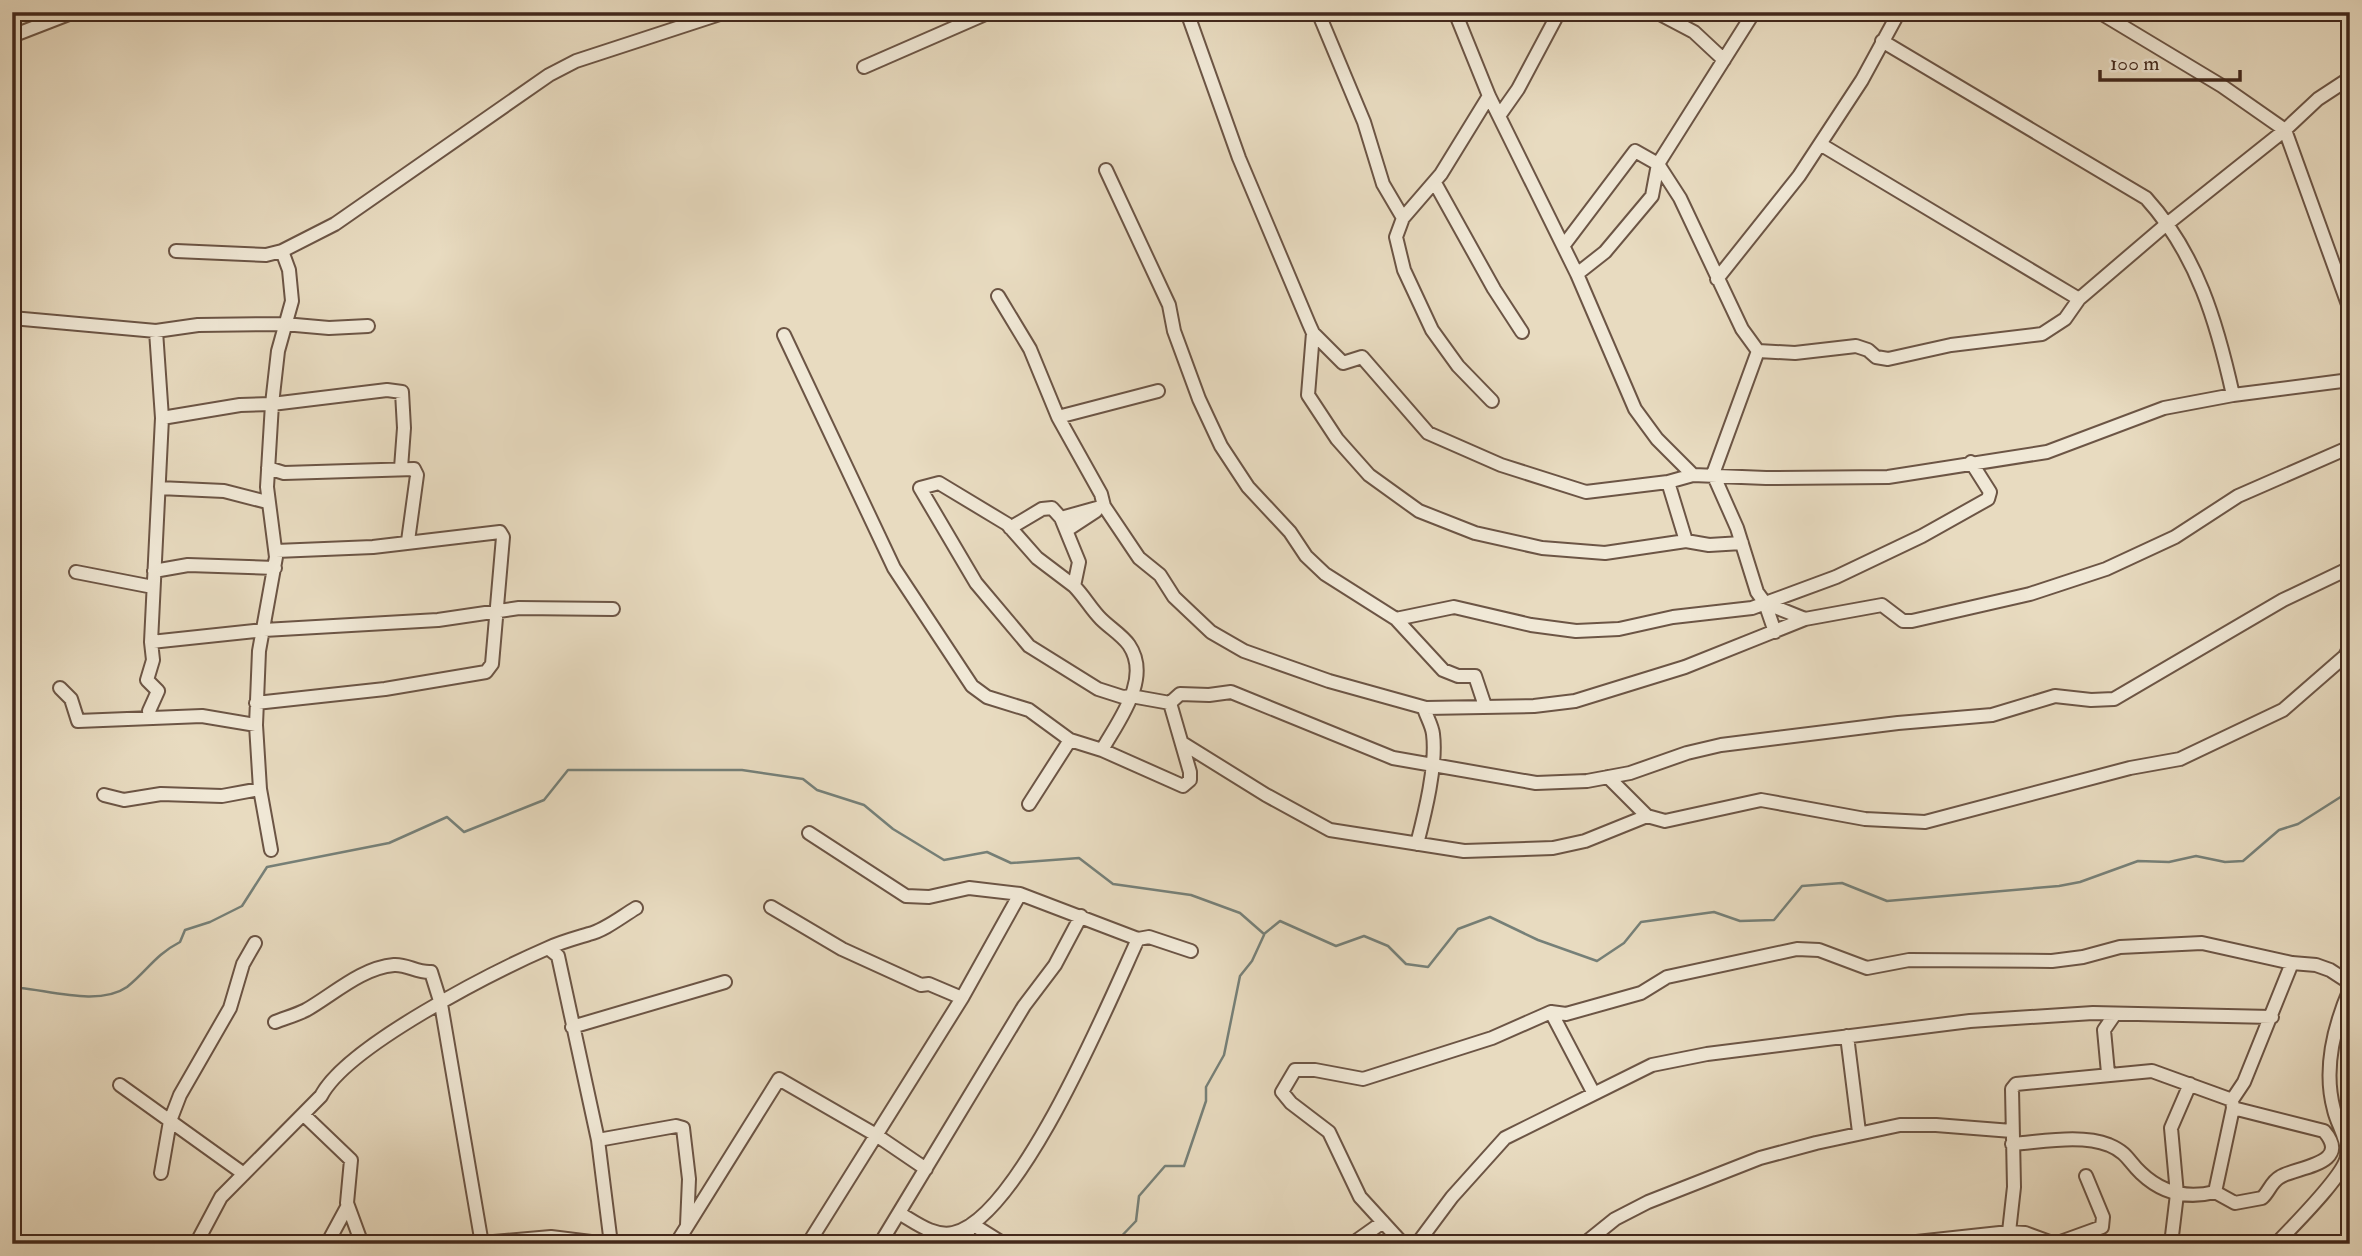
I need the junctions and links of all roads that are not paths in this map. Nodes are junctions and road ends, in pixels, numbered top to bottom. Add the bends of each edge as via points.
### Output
1 (74, 12) edge
2 (726, 12) edge
3 (990, 12) edge
4 (1186, 12) edge
5 (1318, 12) edge
6 (1455, 12) edge
7 (1559, 12) edge
8 (1656, 12) edge
9 (1754, 12) edge
10 (1899, 12) edge
11 (2099, 12) edge
12 (2343, 12) edge
13 (2350, 16) edge
14 (12, 36) edge
15 (1882, 41) junction
16 (1724, 60) junction
17 (864, 67) dead end
18 (2350, 78) edge
19 (1489, 96) junction
20 (1499, 116) junction
21 (2285, 130) junction
22 (1820, 144) junction
23 (1658, 164) junction
24 (1106, 170) dead end
25 (1435, 183) junction
26 (1403, 218) junction
27 (2168, 223) junction
28 (1564, 245) junction
29 (176, 251) dead end
30 (282, 251) junction
31 (1577, 274) junction
32 (1717, 279) junction
33 (998, 296) dead end
34 (2079, 299) junction
35 (2350, 310) edge
36 (12, 318) edge
37 (284, 324) junction
38 (368, 326) dead end
39 (156, 331) junction
40 (1522, 332) dead end
41 (1313, 333) junction
42 (785, 335) dead end
43 (1758, 351) junction
44 (2350, 380) edge
45 (1158, 391) dead end
46 (2233, 395) junction
47 (1492, 401) dead end
48 (272, 404) junction
49 (1058, 417) junction
50 (162, 418) junction
51 (2350, 447) edge
52 (1971, 462) junction
53 (268, 468) junction
54 (401, 468) junction
55 (1713, 474) junction
56 (1693, 475) junction
57 (1668, 482) junction
58 (159, 488) junction
59 (267, 502) junction
60 (1104, 506) junction
61 (1064, 524) junction
62 (1010, 528) junction
63 (408, 541) junction
64 (1686, 541) junction
65 (1742, 543) junction
66 (276, 551) junction
67 (275, 568) junction
68 (2350, 568) edge
69 (154, 571) junction
70 (76, 572) dead end
71 (1074, 586) junction
72 (153, 587) junction
73 (1765, 603) junction
74 (613, 609) dead end
75 (499, 610) junction
76 (1396, 619) junction
77 (1805, 619) junction
78 (264, 630) junction
79 (1775, 632) junction
80 (151, 642) junction
81 (2350, 646) edge
82 (60, 688) dead end
83 (1131, 696) junction
84 (256, 703) junction
85 (1170, 703) junction
86 (1485, 706) junction
87 (1423, 708) junction
88 (150, 718) junction
89 (256, 725) junction
90 (1070, 740) junction
91 (1184, 744) junction
92 (1102, 750) junction
93 (1432, 766) junction
94 (1608, 777) junction
95 (260, 789) junction
96 (104, 795) dead end
97 (1029, 804) dead end
98 (1647, 816) junction
99 (809, 833) dead end
100 (1417, 844) junction
101 (271, 850) dead end
102 (1020, 894) junction
103 (771, 907) dead end
104 (636, 908) dead end
105 (1081, 916) junction
106 (1138, 939) junction
107 (255, 943) dead end
108 (548, 948) junction
109 (1191, 951) dead end
110 (2292, 963) junction
111 (725, 982) dead end
112 (2349, 982) edge
113 (962, 998) junction
114 (441, 1004) junction
115 (1551, 1012) junction
116 (2115, 1014) junction
117 (2272, 1017) junction
118 (275, 1022) dead end
119 (572, 1027) junction
120 (1847, 1036) junction
121 (2108, 1073) junction
122 (2190, 1084) junction
123 (120, 1086) dead end
124 (1593, 1092) junction
125 (2233, 1104) junction
126 (304, 1115) junction
127 (170, 1121) junction
128 (1859, 1132) junction
129 (876, 1135) junction
130 (2012, 1137) junction
131 (598, 1140) junction
132 (926, 1169) junction
133 (161, 1173) dead end
134 (244, 1174) junction
135 (2086, 1176) dead end
136 (2215, 1192) junction
137 (2177, 1194) junction
138 (348, 1207) junction
139 (899, 1213) junction
140 (1383, 1223) junction
141 (972, 1224) junction
142 (687, 1226) junction
143 (2009, 1232) junction
144 (482, 1243) edge
145 (196, 1244) edge
146 (327, 1244) edge
147 (362, 1244) edge
148 (609, 1244) edge
149 (676, 1244) edge
150 (808, 1244) edge
151 (880, 1244) edge
152 (962, 1244) edge
153 (1004, 1244) edge
154 (1352, 1244) edge
155 (1404, 1244) edge
156 (1417, 1244) edge
157 (1584, 1244) edge
158 (1898, 1244) edge
159 (2055, 1244) edge
160 (2171, 1244) edge
161 (2276, 1244) edge

1 - 14 street
2 - 30 street via 576,61 549,75 335,224
3 - 17 street
4 - 41 street
5 - 26 street via 1364,122 1383,184
6 - 19 street
7 - 20 street
8 - 16 street via 1694,32
9 - 16 street
10 - 15 street
11 - 21 street
12 - 13 street
15 - 22 street
15 - 27 street via 2146,198
16 - 23 street
18 - 21 street via 2318,99
19 - 20 street
19 - 25 street
20 - 28 street
21 - 27 street
21 - 35 street
22 - 32 street
22 - 34 street
23 - 28 street via 1635,151
23 - 31 street via 1652,197 1605,252
23 - 32 street via 1680,198
24 - 76 street via 1169,305 1199,399 1221,446 1248,487 1314,565
25 - 26 street
25 - 40 street
26 - 47 street via 1396,237 1413,292 1446,350
27 - 34 street
27 - 46 street via 2197,275 2220,338
28 - 31 street
29 - 30 street via 266,255
30 - 37 street via 292,286
31 - 56 street via 1635,409
32 - 43 street
33 - 49 street via 1030,349
34 - 43 street via 2065,319 2034,336 1951,345 1888,359 1875,358 1856,346 1795,353
36 - 39 street
37 - 38 street
37 - 39 street via 198,325
37 - 48 street
39 - 50 street
41 - 57 street via 1343,363 1362,356 1429,433 1470,452 1586,492
41 - 64 street via 1308,394 1337,439 1369,475 1419,511 1475,533 1542,548 1605,553
42 - 90 street via 894,568 956,664 987,697 1029,710
43 - 55 street
44 - 46 street
45 - 49 street
46 - 52 street via 2150,412 2047,452
48 - 50 street
48 - 53 street
48 - 54 street via 402,392
49 - 60 street
50 - 58 street
51 - 77 street via 2238,496 2175,537 2106,569 2030,594 1912,621 1903,621 1882,605
52 - 55 street via 1865,480
52 - 73 street via 1990,492 1988,499 1836,577
53 - 54 street via 284,473
53 - 59 street
54 - 63 street via 414,469 417,475
55 - 56 street
55 - 65 street
56 - 57 street
57 - 64 street
58 - 59 street via 224,491
58 - 69 street
59 - 66 street
60 - 61 street
60 - 87 street via 1139,558 1211,632 1244,650 1329,681
61 - 62 street via 1052,508
61 - 71 street via 1079,562
62 - 71 street via 1037,558
62 - 83 street via 939,483 920,488 976,583 1028,646 1098,689 1123,698
63 - 66 street
63 - 75 street via 500,532
64 - 65 street
65 - 73 street via 1754,585
66 - 67 street
67 - 69 street via 188,565
67 - 78 street
68 - 94 street via 2283,600 2114,699 2055,696 1992,715 1721,745
69 - 72 street
70 - 72 street
71 - 83 street via 1129,646 1137,669
72 - 80 street
73 - 76 street via 1619,629 1576,631 1454,607
73 - 77 street
73 - 79 street
74 - 75 street
75 - 78 street via 438,620
75 - 84 street via 492,667 486,672 373,691
76 - 86 street via 1443,670 1475,677
77 - 79 street
78 - 80 street
78 - 84 street
79 - 86 street via 1685,667 1575,701
80 - 88 street via 153,660 147,680 158,691
81 - 98 street via 2345,656 2283,710 2180,760 2130,768 1925,822 1865,819 1761,800 1679,820
82 - 88 street via 71,699 78,721
83 - 85 street
83 - 92 street
84 - 89 street
85 - 91 street
85 - 93 street via 1180,694 1231,692 1392,758
86 - 87 street
87 - 93 street via 1433,736
88 - 89 street via 202,716
89 - 95 street
90 - 92 street
90 - 97 street
91 - 92 street via 1190,779 1182,786
91 - 100 street via 1330,830
93 - 94 street via 1536,783
93 - 100 street
94 - 98 street
95 - 96 street via 222,796 161,794 124,800
95 - 101 street
98 - 100 street via 1585,841 1553,848 1464,851
99 - 102 street via 906,896 929,897 969,888
102 - 105 street
102 - 113 street
103 - 113 street via 842,949
104 - 108 street via 600,930
105 - 106 street
105 - 132 street
106 - 109 street via 1149,937
106 - 141 street via 1082,1060 1020,1170 988,1213
107 - 127 street via 243,964 230,1009
108 - 114 street
108 - 119 street via 558,956
110 - 112 street via 2316,965
110 - 115 street via 2214,944 2161,942 2052,961 1909,960 1867,968 1810,948 1667,977 1641,993 1566,1014
110 - 117 street
111 - 119 street
112 - 161 street via 2330,1060 2333,1109 2348,1154 2327,1187
113 - 129 street
114 - 118 street via 431,972 417,973 396,965 357,978 304,1011
114 - 126 street via 362,1051 332,1078
114 - 144 street
115 - 124 street
115 - 140 street via 1492,1038 1359,1080 1295,1070 1282,1092 1329,1132 1360,1197
116 - 117 street
116 - 120 street via 1970,1021
116 - 121 street via 2103,1037
117 - 125 street
119 - 131 street
120 - 124 street via 1652,1065
120 - 128 street
121 - 122 street via 2152,1071
121 - 130 street via 2016,1084 2012,1089
122 - 125 street
122 - 137 street via 2171,1128
123 - 127 street
124 - 156 street via 1505,1138 1452,1196
125 - 136 street
125 - 136 street via 2324,1131 2330,1148 2322,1163 2277,1178 2256,1201 2235,1203
126 - 134 street
126 - 138 street via 351,1160
127 - 133 street
127 - 134 street
128 - 130 street via 1936,1125
128 - 157 street via 1760,1158 1648,1202 1615,1219
129 - 132 street
129 - 142 street via 777,1080
129 - 150 street
130 - 137 street via 2096,1141 2129,1155 2139,1172
130 - 143 street via 2014,1187
131 - 142 street via 683,1128 689,1179
131 - 148 street
132 - 139 street
134 - 145 street via 221,1197
135 - 159 street via 2103,1217 2102,1227
136 - 137 street
137 - 160 street
138 - 146 street
138 - 147 street
139 - 141 street via 939,1233 953,1233
139 - 151 street
140 - 154 street
140 - 155 street
141 - 152 street
141 - 153 street
142 - 149 street
143 - 158 street
143 - 159 street
144 - 148 street via 551,1237

